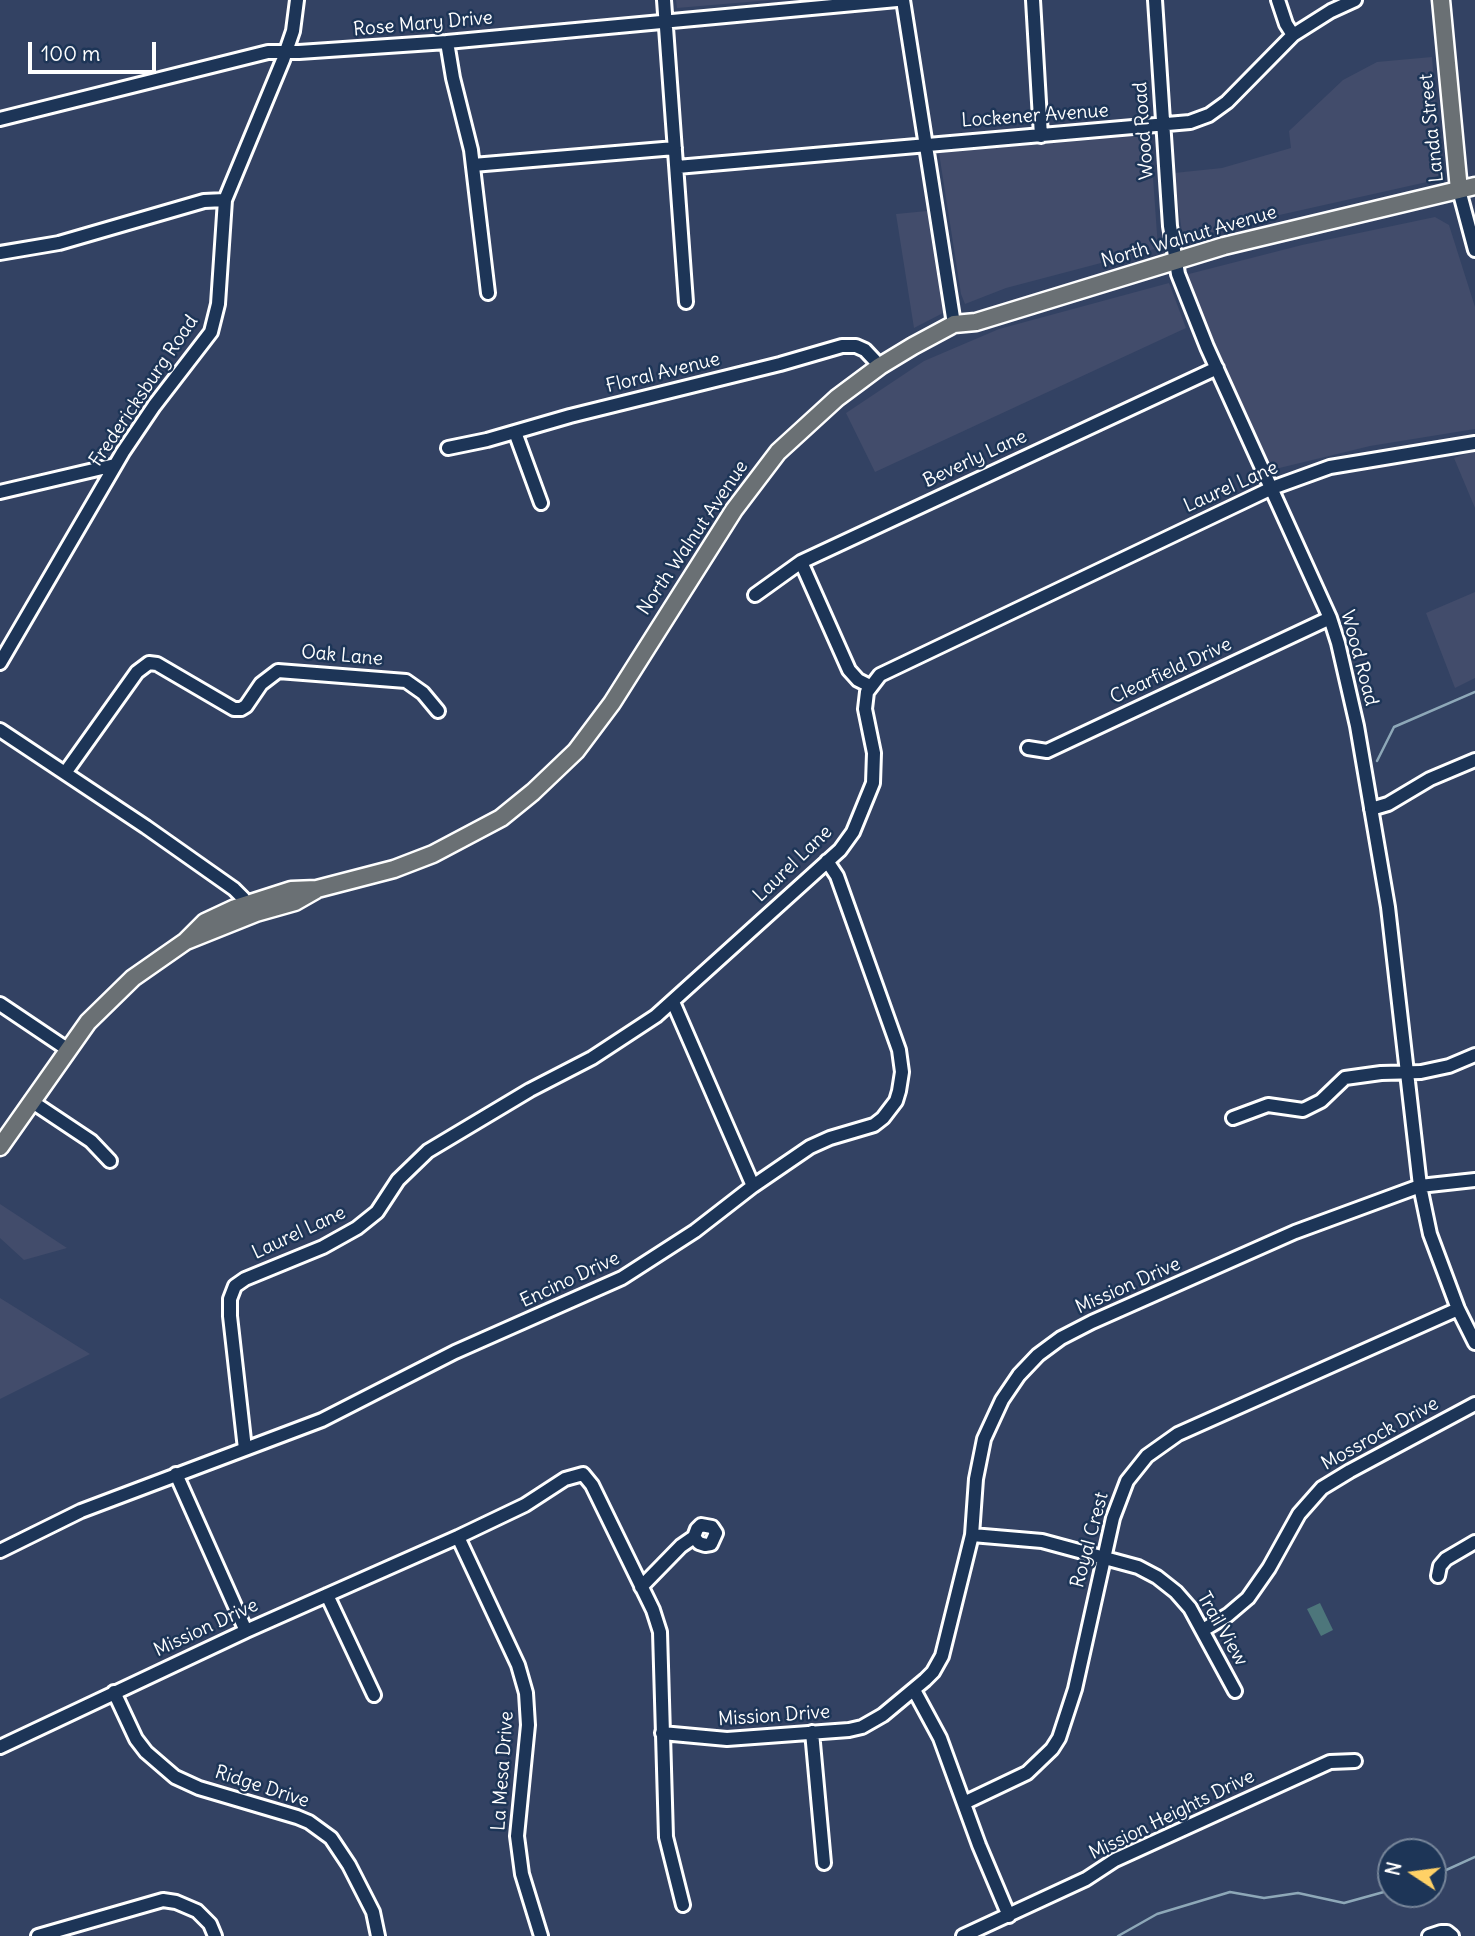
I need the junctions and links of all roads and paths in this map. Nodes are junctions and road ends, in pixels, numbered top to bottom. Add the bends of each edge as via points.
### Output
1 (297, 0) edge
2 (663, 0) edge
3 (897, 0) edge
4 (903, 0) edge
5 (1033, 0) edge
6 (1155, 0) edge
7 (1278, 0) edge
8 (1355, 0) edge
9 (1441, 0) edge
10 (665, 21) junction
11 (1293, 35) junction
12 (447, 42) junction
13 (285, 53) junction
14 (0, 119) edge
15 (1163, 125) junction
16 (1041, 136) junction
17 (927, 144) junction
18 (675, 148) junction
19 (472, 165) junction
20 (677, 167) junction
21 (1467, 188) edge
22 (225, 200) junction
23 (1475, 250) edge
24 (0, 253) edge
25 (1176, 260) junction
26 (488, 293) dead end
27 (686, 302) dead end
28 (954, 324) junction
29 (880, 366) junction
30 (1217, 368) junction
31 (515, 432) junction
32 (1475, 443) edge
33 (448, 448) dead end
34 (115, 465) junction
35 (1272, 488) junction
36 (0, 492) edge
37 (541, 503) dead end
38 (801, 562) junction
39 (755, 595) dead end
40 (1330, 618) junction
41 (0, 663) edge
42 (870, 686) junction
43 (438, 711) dead end
44 (0, 730) edge
45 (1028, 748) dead end
46 (1475, 760) edge
47 (65, 773) junction
48 (1371, 809) junction
49 (827, 861) junction
50 (317, 889) junction
51 (246, 904) junction
52 (186, 941) junction
53 (673, 1002) junction
54 (0, 1004) edge
55 (67, 1049) junction
56 (1475, 1055) edge
57 (1408, 1071) junction
58 (31, 1101) junction
59 (1233, 1118) dead end
60 (0, 1147) edge
61 (110, 1161) dead end
62 (1475, 1180) edge
63 (753, 1186) junction
64 (1420, 1186) junction
65 (1458, 1309) junction
66 (1475, 1343) edge
67 (1475, 1404) edge
68 (245, 1449) junction
69 (176, 1474) junction
70 (972, 1535) junction
71 (458, 1537) junction
72 (694, 1537) dead end
73 (1475, 1542) edge
74 (0, 1551) edge
75 (1103, 1559) junction
76 (1438, 1576) dead end
77 (641, 1587) junction
78 (327, 1595) junction
79 (1203, 1630) junction
80 (246, 1631) junction
81 (914, 1690) junction
82 (1235, 1691) dead end
83 (114, 1692) junction
84 (374, 1695) dead end
85 (812, 1732) junction
86 (662, 1733) junction
87 (0, 1746) edge
88 (1355, 1761) dead end
89 (964, 1803) junction
90 (824, 1863) dead end
91 (683, 1905) dead end
92 (1009, 1916) junction
93 (1450, 1934) edge
94 (38, 1936) edge
95 (215, 1936) edge
96 (378, 1936) edge
97 (541, 1936) edge
98 (963, 1936) edge
99 (1429, 1936) edge

1 - 13 street, Fredericksburg Road
2 - 10 street
3 - 10 street, Rose Mary Drive
4 - 17 street
5 - 16 street
6 - 15 street, Wood Road
7 - 11 street
8 - 11 street, Lockener Avenue
9 - 21 main road, Landa Street
10 - 12 street, Rose Mary Drive
10 - 18 street
11 - 15 street, Lockener Avenue via 1209,115
12 - 13 street, Rose Mary Drive
12 - 19 street
13 - 14 street, Rose Mary Drive via 268,52
13 - 22 street, Fredericksburg Road
15 - 16 street, Lockener Avenue
15 - 25 street, Wood Road
16 - 17 street, Lockener Avenue
17 - 20 street, Lockener Avenue
17 - 28 street
18 - 19 street
18 - 20 street
19 - 26 street
20 - 27 street
21 - 23 street, Landa Street
21 - 25 main road, North Walnut Avenue
22 - 24 street via 209,200 59,243
22 - 34 street, Fredericksburg Road via 213,328
25 - 28 main road, North Walnut Avenue
25 - 30 street, Wood Road
28 - 29 main road, North Walnut Avenue
29 - 31 street, Floral Avenue via 865,350 842,346
29 - 50 main road, North Walnut Avenue via 797,433 762,471 612,703 555,773 501,818 443,850 394,869
30 - 35 street, Wood Road
30 - 38 street, Beverly Lane
31 - 33 street, Floral Avenue
31 - 37 street
32 - 35 street, Laurel Lane via 1330,467
34 - 36 street
34 - 41 street, Fredericksburg Road
35 - 40 street, Wood Road
35 - 42 street, Laurel Lane via 889,670
38 - 39 street, Beverly Lane
38 - 42 street via 849,670
40 - 45 street, Clearfield Drive via 1046,751
40 - 48 street, Wood Road via 1349,687
42 - 49 street, Laurel Lane via 865,709 874,753 873,783 853,832
43 - 47 street, Oak Lane via 406,681 278,671 261,684 246,706 234,709 149,663 137,672
44 - 47 street
46 - 48 street
47 - 51 street via 234,889
48 - 57 street, Wood Road
49 - 53 street, Laurel Lane
49 - 63 street, Encino Drive via 850,909 899,1050 899,1091 890,1110 874,1125 818,1143
50 - 51 main road, North Walnut Avenue via 291,890
50 - 52 main road, North Walnut Avenue via 295,902
51 - 52 main road, North Walnut Avenue via 205,922
52 - 55 main road, North Walnut Avenue via 132,978
53 - 63 street
53 - 68 street, Laurel Lane via 592,1058 428,1151 398,1180 377,1212 357,1228 240,1281 229,1307
54 - 55 street
55 - 58 main road, North Walnut Avenue
56 - 57 street via 1449,1066
57 - 59 street via 1345,1077 1321,1101 1303,1110 1268,1105
57 - 64 street, Wood Road
58 - 60 main road, North Walnut Avenue
58 - 61 street via 90,1141
62 - 64 street, Mission Drive
63 - 68 street, Encino Drive via 622,1278 455,1352 322,1420
64 - 65 street, Wood Road via 1430,1234
64 - 70 street, Mission Drive via 1295,1232 1050,1345 1019,1375 988,1428 978,1463
65 - 66 street, Wood Road
65 - 75 street, Royal Crest via 1167,1440 1127,1482
67 - 79 street, Mossrock Drive via 1322,1489 1298,1514 1248,1598
68 - 69 street, Encino Drive
69 - 74 street, Encino Drive via 81,1511
69 - 80 street
70 - 75 street, Trail View via 1034,1539
70 - 81 street, Mission Drive via 942,1656
71 - 77 street, Mission Drive via 525,1505 565,1479 583,1474
71 - 78 street, Mission Drive
71 - 97 street, La Mesa Drive via 518,1665 526,1693 528,1725 517,1836 522,1874
72 - 77 street
73 - 76 street via 1446,1559
75 - 79 street, Trail View via 1138,1567 1167,1585 1190,1608
75 - 89 street, Royal Crest via 1075,1689 1059,1738 1027,1773
77 - 86 street, Mission Drive via 660,1632
78 - 80 street, Mission Drive
78 - 84 street
79 - 82 street, Trail View
80 - 83 street, Mission Drive
81 - 85 street, Mission Drive via 862,1727
81 - 89 street via 940,1738
83 - 87 street, Mission Drive
83 - 96 street, Ridge Drive via 136,1739 176,1777 298,1817 331,1838 373,1912
85 - 86 street, Mission Drive via 727,1740
85 - 90 street
86 - 91 street via 666,1837
88 - 92 street, Mission Heights Drive via 1329,1762 1115,1860
89 - 92 street
92 - 98 street, Mission Heights Drive
93 - 99 street
94 - 95 street via 163,1900 197,1911

